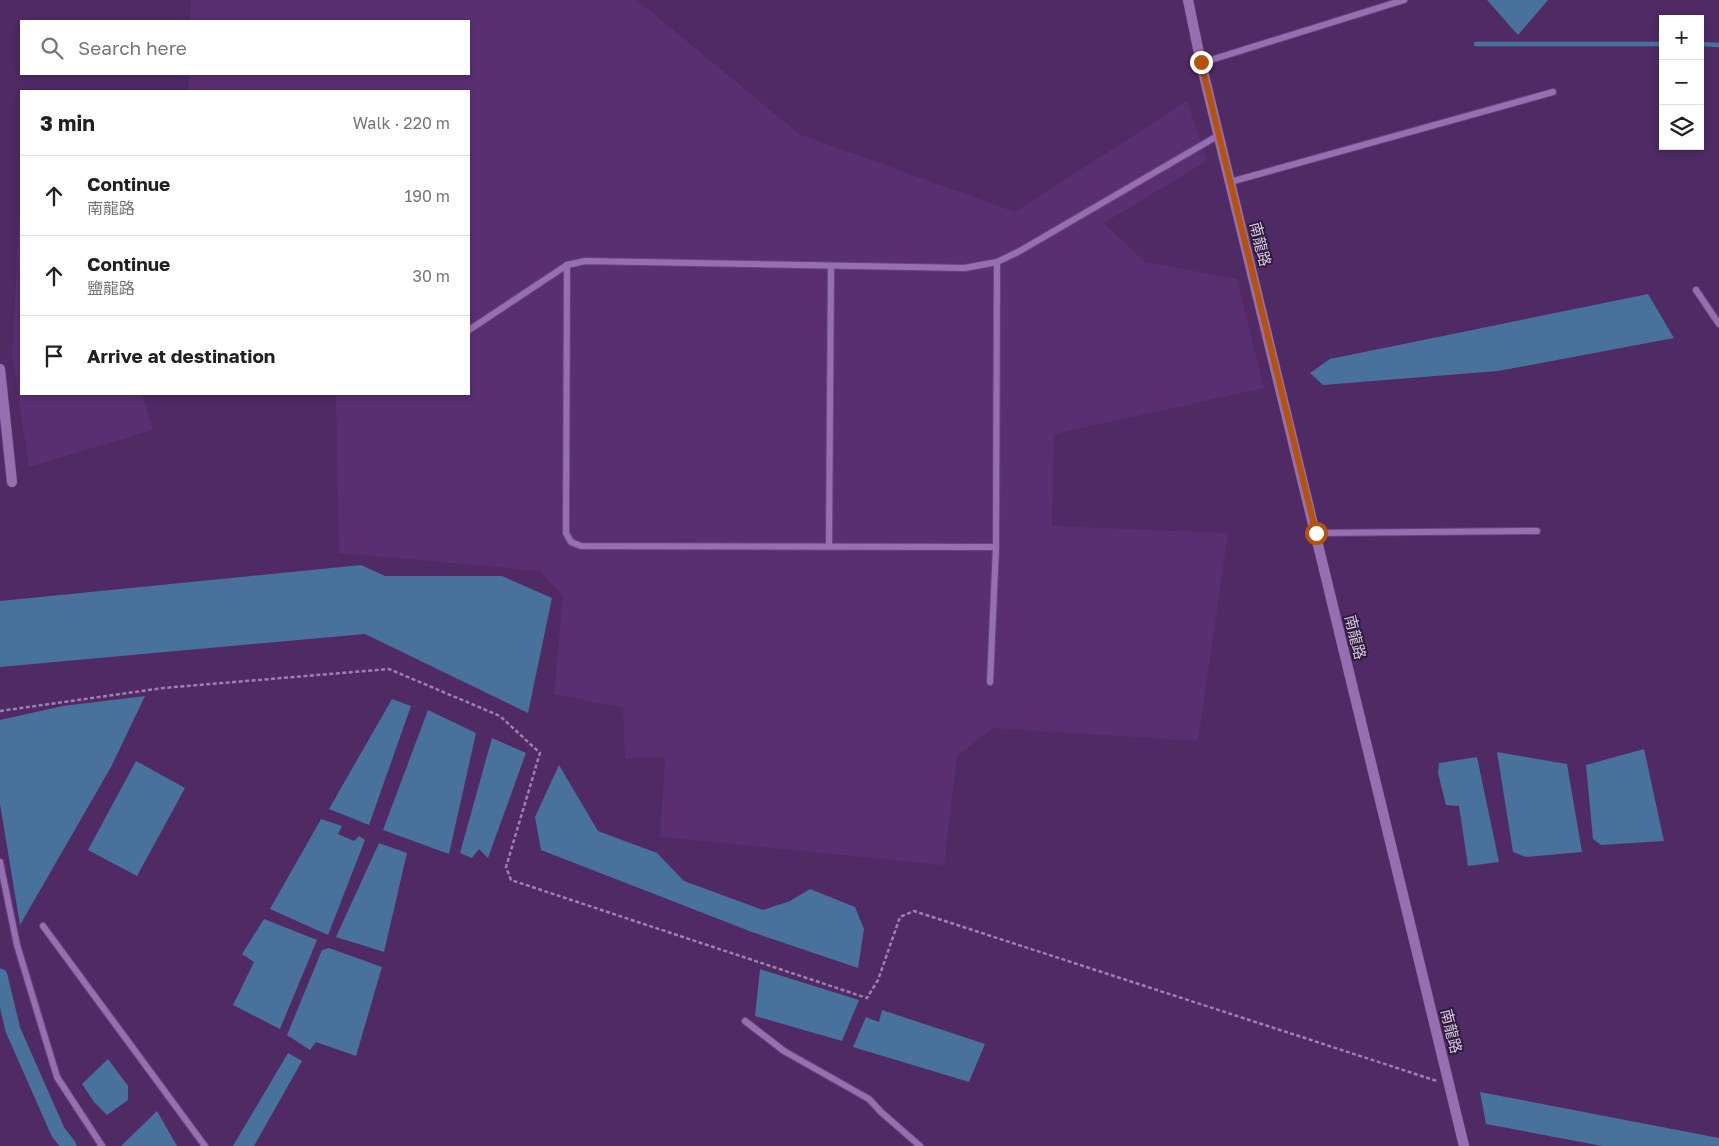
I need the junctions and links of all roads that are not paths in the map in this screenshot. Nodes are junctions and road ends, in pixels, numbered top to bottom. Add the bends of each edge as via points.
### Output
1 (1188, 0) edge
2 (1404, 0) edge
3 (1201, 62) junction
4 (1553, 92) dead end
5 (1219, 135) junction
6 (1230, 182) junction
7 (996, 262) junction
8 (567, 265) junction
9 (831, 266) junction
10 (1696, 290) dead end
11 (1719, 324) edge
12 (470, 329) edge
13 (0, 369) edge
14 (12, 482) dead end
15 (1537, 531) dead end
16 (1316, 533) junction
17 (830, 546) junction
18 (996, 547) junction
19 (990, 682) dead end
20 (0, 862) edge
21 (42, 926) dead end
22 (745, 1021) dead end
23 (102, 1146) edge
24 (205, 1146) edge
25 (920, 1146) edge
26 (1464, 1146) edge

1 - 3 street, 南龍路
2 - 3 lane
3 - 5 street, 南龍路
4 - 6 lane
5 - 6 street, 南龍路
5 - 7 lane
6 - 16 street, 南龍路
7 - 9 lane via 965,268
7 - 18 lane
8 - 9 lane via 585,261
8 - 12 lane
8 - 17 lane via 566,533 571,542 581,546
9 - 17 lane
10 - 11 lane
13 - 14 street
15 - 16 lane
16 - 26 street, 南龍路
17 - 18 lane
18 - 19 lane
20 - 23 lane via 17,945 56,1077
21 - 24 lane
22 - 25 lane via 784,1050 869,1099

